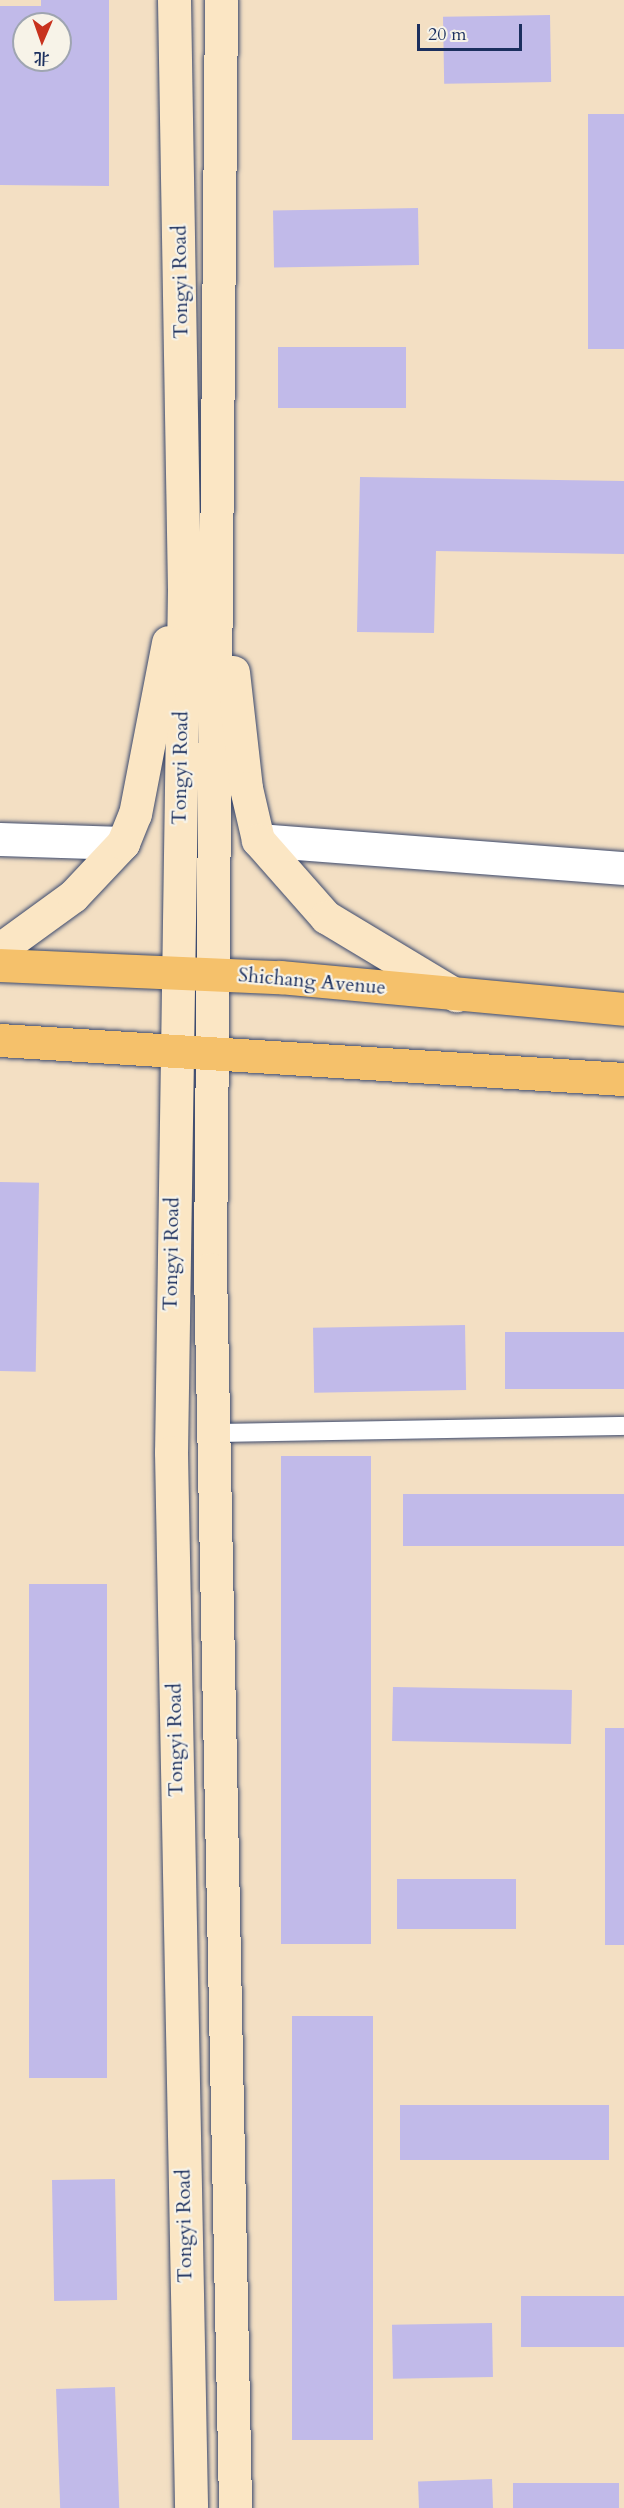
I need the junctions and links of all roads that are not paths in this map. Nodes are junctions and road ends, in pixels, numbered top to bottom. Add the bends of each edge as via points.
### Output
1 (174, 0) edge
2 (220, 0) edge
3 (184, 588) junction
4 (215, 604) junction
5 (0, 839) edge
6 (258, 840) junction
7 (123, 843) junction
8 (624, 868) edge
9 (0, 949) edge
10 (0, 965) edge
11 (176, 970) junction
12 (214, 973) junction
13 (456, 995) junction
14 (624, 1010) edge
15 (0, 1040) edge
16 (174, 1048) junction
17 (213, 1051) junction
18 (624, 1079) edge
19 (624, 1426) edge
20 (213, 1433) junction
21 (191, 2508) edge
22 (235, 2508) edge

1 - 3 main road, Tongyi Road
2 - 4 main road, Tongyi Road
3 - 7 main road via 164,655 135,814
3 - 11 main road, Tongyi Road
4 - 6 main road via 232,659 246,788
4 - 12 main road, Tongyi Road
5 - 7 street
6 - 8 street
6 - 13 main road via 326,917
7 - 9 main road via 73,896
10 - 11 main road, Shichang Avenue
11 - 12 main road, Shichang Avenue
11 - 16 main road, Tongyi Road
12 - 13 main road, Shichang Avenue
12 - 17 main road, Tongyi Road
13 - 14 main road, Shichang Avenue
15 - 16 main road
16 - 17 main road
16 - 21 main road, Tongyi Road via 171,1440
17 - 18 main road
17 - 20 main road, Tongyi Road
19 - 20 lane
20 - 22 main road, Tongyi Road

